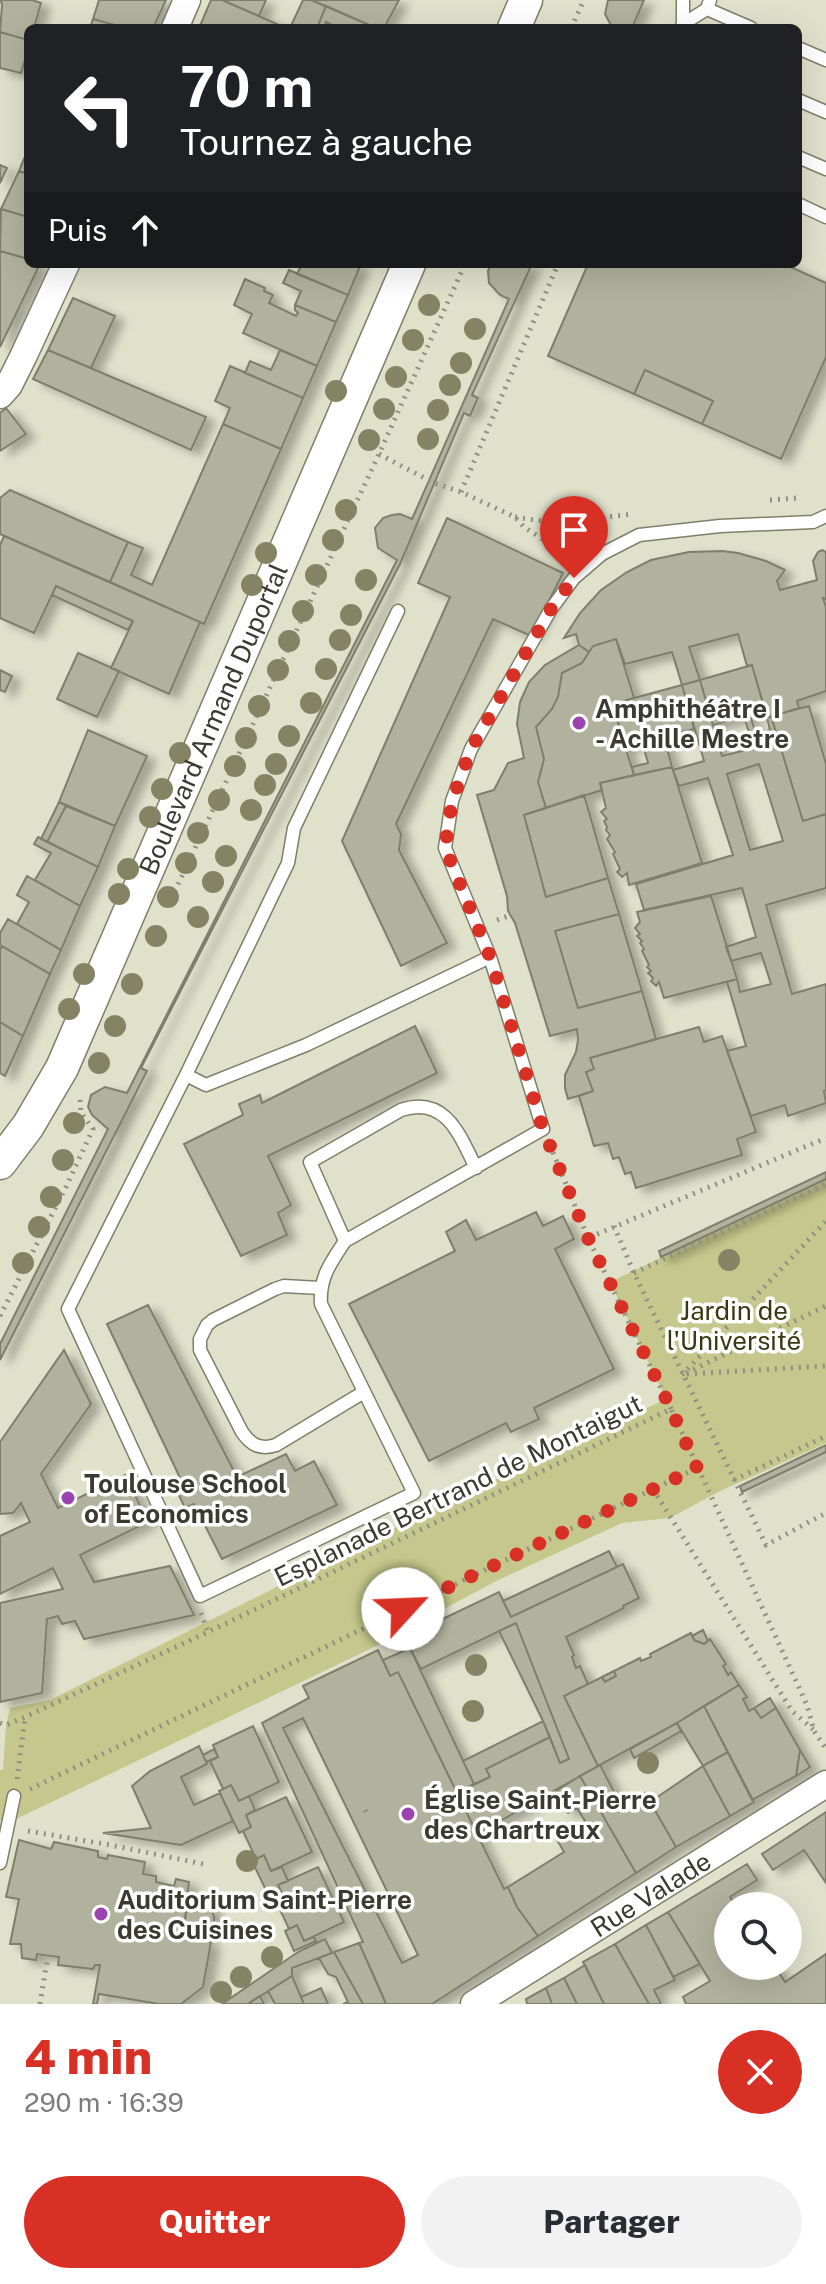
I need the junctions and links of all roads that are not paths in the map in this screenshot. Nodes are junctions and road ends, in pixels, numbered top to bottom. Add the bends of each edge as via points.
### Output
1 (187, 0) edge
2 (526, 0) edge
3 (683, 0) edge
4 (708, 5) edge
5 (721, 22) edge
6 (177, 24) edge
7 (516, 24) edge
8 (682, 24) edge
9 (684, 24) edge
10 (802, 50) edge
11 (826, 60) edge
12 (802, 102) edge
13 (826, 112) edge
14 (802, 159) edge
15 (826, 169) edge
16 (802, 206) edge
17 (826, 217) edge
18 (64, 268) edge
19 (407, 268) edge
20 (0, 395) edge
21 (826, 516) edge
22 (398, 611) dead end
23 (490, 957) junction
24 (186, 1075) junction
25 (0, 1163) edge
26 (476, 1168) junction
27 (345, 1241) junction
28 (320, 1288) junction
29 (364, 1392) junction
30 (826, 1784) edge
31 (14, 1796) road end
32 (0, 1863) edge
33 (474, 2004) edge

1 - 6 street
2 - 7 street
3 - 8 lane
4 - 5 lane
4 - 9 lane
10 - 11 lane
12 - 13 lane
14 - 15 lane
16 - 17 lane
18 - 20 street
19 - 25 street, Boulevard Armand Duportal via 67,1086
21 - 23 lane via 813,522 639,535 602,554 574,578 471,749 452,801 445,848
22 - 24 lane via 294,828 288,863
23 - 24 lane via 306,1045 206,1085
23 - 26 lane via 543,1129
24 - 29 lane via 68,1309 200,1596 414,1493
26 - 27 lane
26 - 27 lane via 454,1125 443,1115 431,1108 401,1110 310,1162
27 - 28 lane
28 - 29 lane via 321,1304
28 - 29 lane via 284,1286 213,1320 202,1333 200,1350 242,1432 256,1446 276,1445
30 - 33 street, Rue Valade
31 - 32 lane

